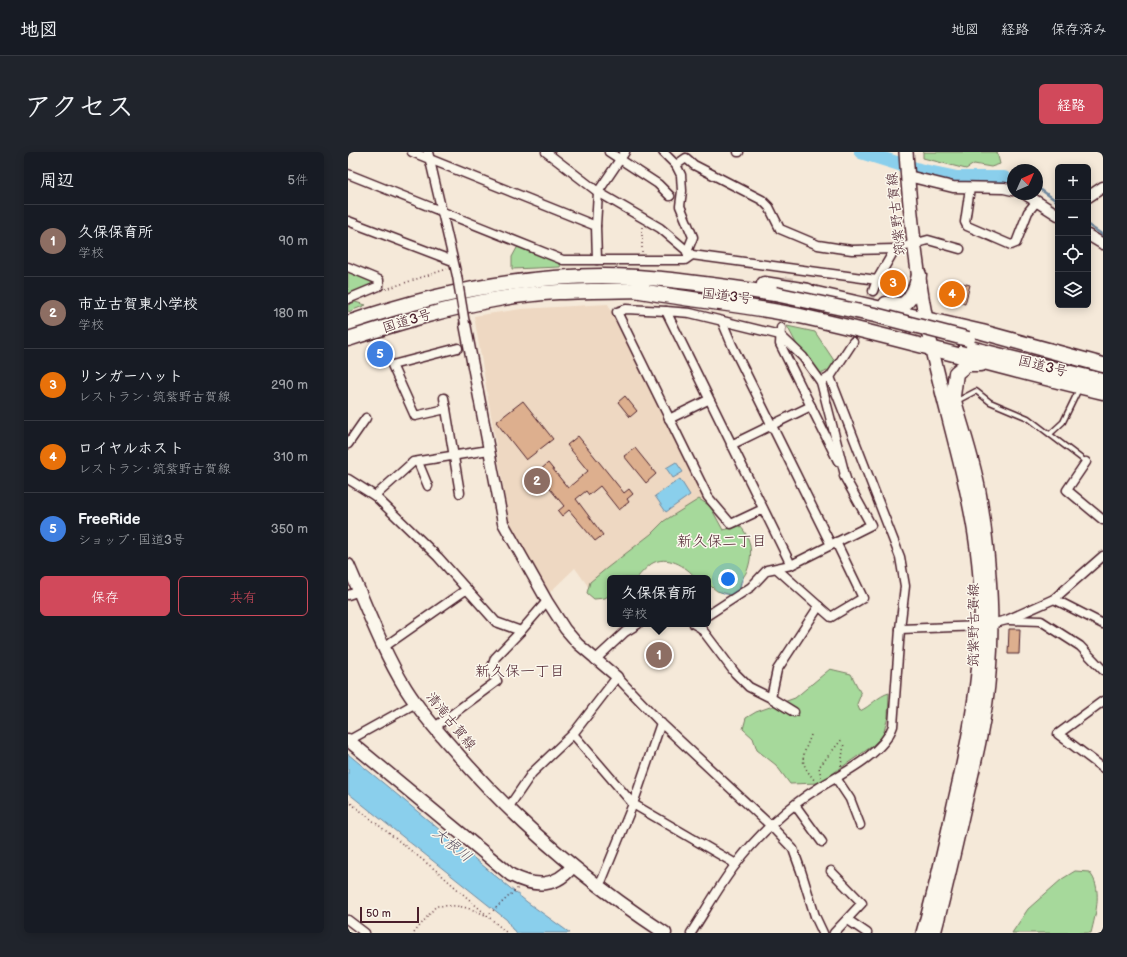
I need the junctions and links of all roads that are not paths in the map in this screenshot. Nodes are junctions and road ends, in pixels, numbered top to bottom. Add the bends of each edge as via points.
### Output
1 (412, 152) edge
2 (546, 152) edge
3 (609, 152) edge
4 (625, 152) edge
5 (663, 152) edge
6 (684, 155) edge
7 (429, 156) edge
8 (620, 160) junction
9 (905, 161) edge
10 (676, 165) junction
11 (348, 174) edge
12 (1103, 187) edge
13 (970, 188) junction
14 (1007, 189) edge
15 (598, 192) junction
16 (1091, 194) edge
17 (670, 196) dead end
18 (1037, 201) joint
19 (442, 212) junction
20 (1055, 213) edge
21 (348, 221) edge
22 (596, 226) junction
23 (1090, 236) edge
24 (913, 243) junction
25 (1103, 244) edge
26 (895, 249) junction
27 (960, 249) dead end
28 (690, 253) junction
29 (597, 260) junction
30 (454, 264) junction
31 (348, 267) edge
32 (790, 268) junction
33 (919, 276) junction
34 (789, 277) tunnel mouth
35 (877, 280) junction
36 (636, 284) junction
37 (799, 290) junction
38 (872, 291) tunnel mouth
39 (348, 299) edge
40 (666, 311) junction
41 (928, 320) junction
42 (722, 321) junction
43 (348, 323) edge
44 (465, 324) joint
45 (780, 331) junction
46 (348, 339) edge
47 (852, 342) tunnel mouth
48 (967, 343) junction
49 (458, 348) dead end
50 (936, 349) junction
51 (1103, 365) edge
52 (1017, 371) junction
53 (1103, 372) edge
54 (830, 377) junction
55 (1103, 381) edge
56 (821, 382) junction
57 (1080, 387) junction
58 (1103, 392) edge
59 (444, 398) dead end
60 (954, 399) junction
61 (708, 400) junction
62 (811, 406) junction
63 (446, 409) junction
64 (366, 418) dead end
65 (669, 419) junction
66 (772, 425) junction
67 (1050, 434) junction
68 (348, 444) edge
69 (732, 445) junction
70 (488, 450) junction
71 (454, 456) junction
72 (418, 462) junction
73 (1086, 462) joint
74 (348, 479) edge
75 (846, 479) junction
76 (428, 486) dead end
77 (460, 493) dead end
78 (375, 496) junction
79 (763, 509) junction
80 (1103, 520) edge
81 (834, 544) junction
82 (1103, 556) edge
83 (348, 565) edge
84 (791, 565) junction
85 (777, 569) junction
86 (467, 589) junction
87 (354, 593) edge
88 (1054, 599) junction
89 (546, 601) junction
90 (819, 606) junction
91 (711, 613) edge
92 (1007, 620) junction
93 (1103, 624) edge
94 (987, 625) junction
95 (633, 627) edge
96 (699, 627) edge
97 (900, 629) junction
98 (521, 631) junction
99 (384, 647) junction
100 (595, 660) junction
101 (1103, 670) edge
102 (617, 677) junction
103 (771, 698) junction
104 (1103, 701) edge
105 (416, 703) junction
106 (794, 712) dead end
107 (661, 723) junction
108 (434, 727) junction
109 (573, 734) junction
110 (349, 741) edge
111 (1103, 768) edge
112 (835, 779) junction
113 (633, 804) junction
114 (795, 805) junction
115 (508, 808) junction
116 (860, 825) dead end
117 (771, 826) junction
118 (822, 842) dead end
119 (736, 864) junction
120 (572, 867) junction
121 (831, 871) dead end
122 (597, 887) junction
123 (348, 920) edge
124 (848, 920) junction
125 (365, 933) edge
126 (665, 933) edge
127 (691, 933) edge
128 (823, 933) edge
129 (834, 933) edge
130 (867, 933) edge
131 (923, 933) edge
132 (934, 933) edge

1 - 7 street
2 - 15 street
3 - 8 street
4 - 8 street
5 - 10 street
6 - 10 street
6 - 26 street via 694,166 762,200 780,229 818,245 852,250
7 - 19 street
7 - 22 street
8 - 15 street
8 - 17 street via 658,184
9 - 13 street via 953,187
9 - 24 main road, 筑紫野古賀線
10 - 28 street via 682,182 680,206 693,237
11 - 19 street
12 - 16 street
13 - 14 street
13 - 18 street via 965,222 967,226 1011,245 1016,243 1028,212
15 - 22 street
15 - 28 street via 660,228
18 - 20 street
19 - 29 street via 563,260
19 - 30 street
21 - 30 street
22 - 29 street
23 - 25 street
24 - 26 street
24 - 27 street via 928,240
24 - 33 main road, 筑紫野古賀線
26 - 35 street
28 - 29 street via 685,260
28 - 32 street via 738,263
30 - 44 street, bridge
31 - 39 street via 379,280 379,286
32 - 34 street
32 - 35 street
33 - 37 highway via 912,296 903,305 897,306
33 - 41 main road, 筑紫野古賀線
35 - 38 street
36 - 37 highway via 672,274
36 - 43 highway, 国道3号 via 553,279 498,284 435,296
36 - 46 highway, 国道3号 via 499,298 437,312
36 - 48 highway, 国道3号, bridge via 724,286 774,298 867,313
36 - 50 highway via 807,318
37 - 41 highway
40 - 42 street via 690,313
40 - 61 street
40 - 65 street via 626,309 616,312
41 - 50 main road, 筑紫野古賀線
41 - 51 highway
42 - 45 street
42 - 66 street
44 - 70 street via 479,388
45 - 56 street
45 - 62 street via 780,344
47 - 54 street
48 - 53 highway, 国道3号
48 - 55 highway, 国道3号
49 - 63 street via 392,364 415,416
50 - 52 highway
50 - 60 main road, 筑紫野古賀線
50 - 94 main road, 筑紫野古賀線 via 969,503
52 - 57 highway
52 - 60 highway via 966,364 956,373
54 - 56 street
54 - 97 street via 900,557 905,586
56 - 75 street
57 - 58 highway
57 - 67 lane via 1063,422
59 - 63 street
60 - 67 lane via 976,391 990,402 1028,418
60 - 94 main road, 筑紫野古賀線 via 980,496 987,546
61 - 65 street
61 - 69 street
62 - 66 street
62 - 75 street
63 - 71 street
64 - 68 street
65 - 79 street via 708,497 731,524
66 - 69 street
66 - 81 street
67 - 73 lane
69 - 79 street
70 - 71 street
70 - 89 street via 504,523
71 - 72 street
71 - 77 street
72 - 76 street
72 - 78 street via 413,462
73 - 80 street via 1066,490
74 - 78 street
75 - 81 street via 871,525
78 - 86 street
79 - 84 street
81 - 84 street
81 - 90 street via 863,598 831,617
82 - 88 street
83 - 87 main road, 清滝古賀線
84 - 85 street
85 - 90 street
85 - 91 street via 767,570 751,587
86 - 98 street via 496,622
86 - 99 street
87 - 99 main road, 清滝古賀線
88 - 92 street
88 - 93 street
89 - 98 street
89 - 100 street via 565,629
90 - 103 street via 777,670
92 - 94 street
92 - 101 street via 1041,621 1080,646
94 - 97 street
94 - 131 main road, 筑紫野古賀線 via 967,749
94 - 132 main road, 筑紫野古賀線 via 989,674 977,749
95 - 100 street
96 - 103 street via 749,687
97 - 112 street via 895,708 889,737 875,751
98 - 108 street via 495,658 491,670 497,681
99 - 105 main road, 清滝古賀線
100 - 102 street
102 - 107 street
102 - 109 street
103 - 106 street
104 - 111 street via 1058,734
105 - 108 main road, 清滝古賀線
105 - 110 street
107 - 113 street
107 - 117 street
108 - 115 main road, 清滝古賀線
109 - 113 street
109 - 115 street via 532,772
110 - 120 main road via 510,875 543,885 554,882
112 - 114 street
112 - 116 street via 850,798
113 - 119 street
113 - 122 street
114 - 117 street
114 - 118 street
115 - 120 main road, 清滝古賀線
117 - 119 street
117 - 128 street via 792,849
119 - 127 street
120 - 122 main road, 清滝古賀線
121 - 124 street via 862,903
122 - 126 main road, 清滝古賀線
123 - 125 street
124 - 129 street
124 - 130 street

